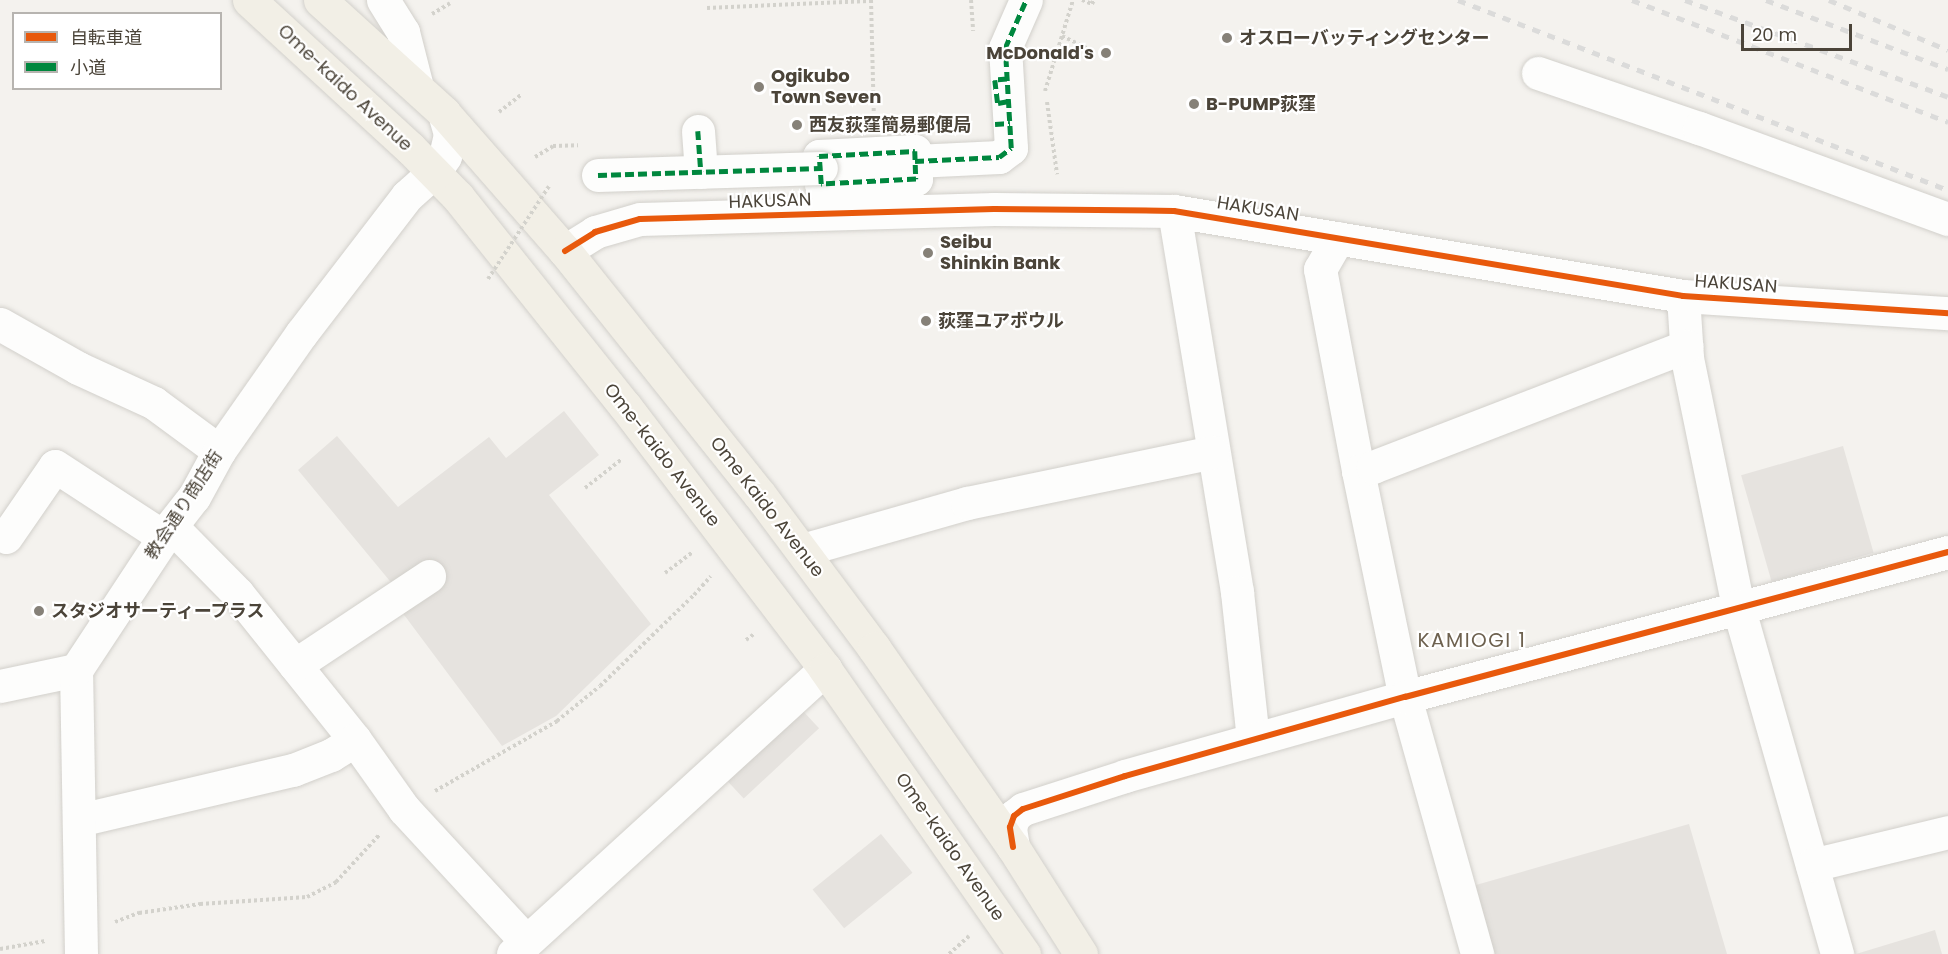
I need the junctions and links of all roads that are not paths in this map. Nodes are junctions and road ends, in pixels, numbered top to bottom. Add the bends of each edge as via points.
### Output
1 (249, 0) edge
2 (320, 0) edge
3 (383, 0) edge
4 (1026, 0) edge
5 (1538, 73) dead end
6 (417, 87) junction
7 (444, 113) junction
8 (698, 131) dead end
9 (434, 172) junction
10 (701, 172) junction
11 (598, 176) dead end
12 (1173, 210) junction
13 (1948, 219) edge
14 (1338, 238) junction
15 (565, 251) junction
16 (1683, 296) junction
17 (1948, 313) edge
18 (0, 324) edge
19 (1686, 346) junction
20 (219, 451) junction
21 (1213, 452) junction
22 (1358, 471) junction
23 (168, 532) junction
24 (6, 537) dead end
25 (802, 550) junction
26 (1948, 552) edge
27 (429, 576) dead end
28 (1738, 606) junction
29 (295, 665) junction
30 (825, 669) junction
31 (76, 670) junction
32 (0, 686) edge
33 (1405, 697) junction
34 (1254, 739) junction
35 (355, 740) junction
36 (79, 820) junction
37 (1948, 832) edge
38 (1013, 847) junction
39 (1812, 866) junction
40 (81, 945) edge
41 (520, 948) edge
42 (1024, 954) edge
43 (1081, 954) edge
44 (1477, 954) edge
45 (1837, 954) edge

1 - 9 main road, Ome-kaido Avenue
2 - 6 main road, Ome Kaido Avenue
3 - 6 street via 403,32
4 - 10 street, bridge via 1005,48 1011,148 999,157 915,161 916,179 822,184 821,168
5 - 13 street
6 - 7 main road, Ome Kaido Avenue
7 - 9 street, 教会通り商店街 via 450,134 445,156
7 - 15 main road, Ome Kaido Avenue
8 - 10 street, bridge
9 - 20 street, 教会通り商店街 via 407,196 336,288
9 - 30 main road, Ome-kaido Avenue via 625,406
10 - 11 street, bridge
12 - 14 street, HAKUSAN
12 - 15 street, HAKUSAN via 1062,208 640,219 595,232
12 - 21 street
14 - 16 street, HAKUSAN
14 - 22 street via 1320,269
15 - 25 main road, Ome Kaido Avenue
16 - 17 street, HAKUSAN
16 - 19 street
18 - 20 street via 78,368 154,403
19 - 22 street
19 - 28 street
20 - 23 street, 教会通り商店街 via 194,497
21 - 25 street via 967,503
21 - 34 street
22 - 33 street
23 - 24 street via 55,466
23 - 29 street via 238,594
23 - 31 street, 教会通り商店街
25 - 38 main road, Ome Kaido Avenue
26 - 28 street
27 - 29 street
28 - 33 street
28 - 39 street
29 - 35 street
30 - 41 street
30 - 42 main road, Ome-kaido Avenue
31 - 32 street
31 - 36 street
33 - 34 street
33 - 44 street
34 - 38 street via 1023,809 1014,816 1010,827
35 - 36 street via 331,755 293,770
35 - 41 street via 404,809
36 - 40 street
37 - 39 street
38 - 43 main road, Ome Kaido Avenue
39 - 45 street

